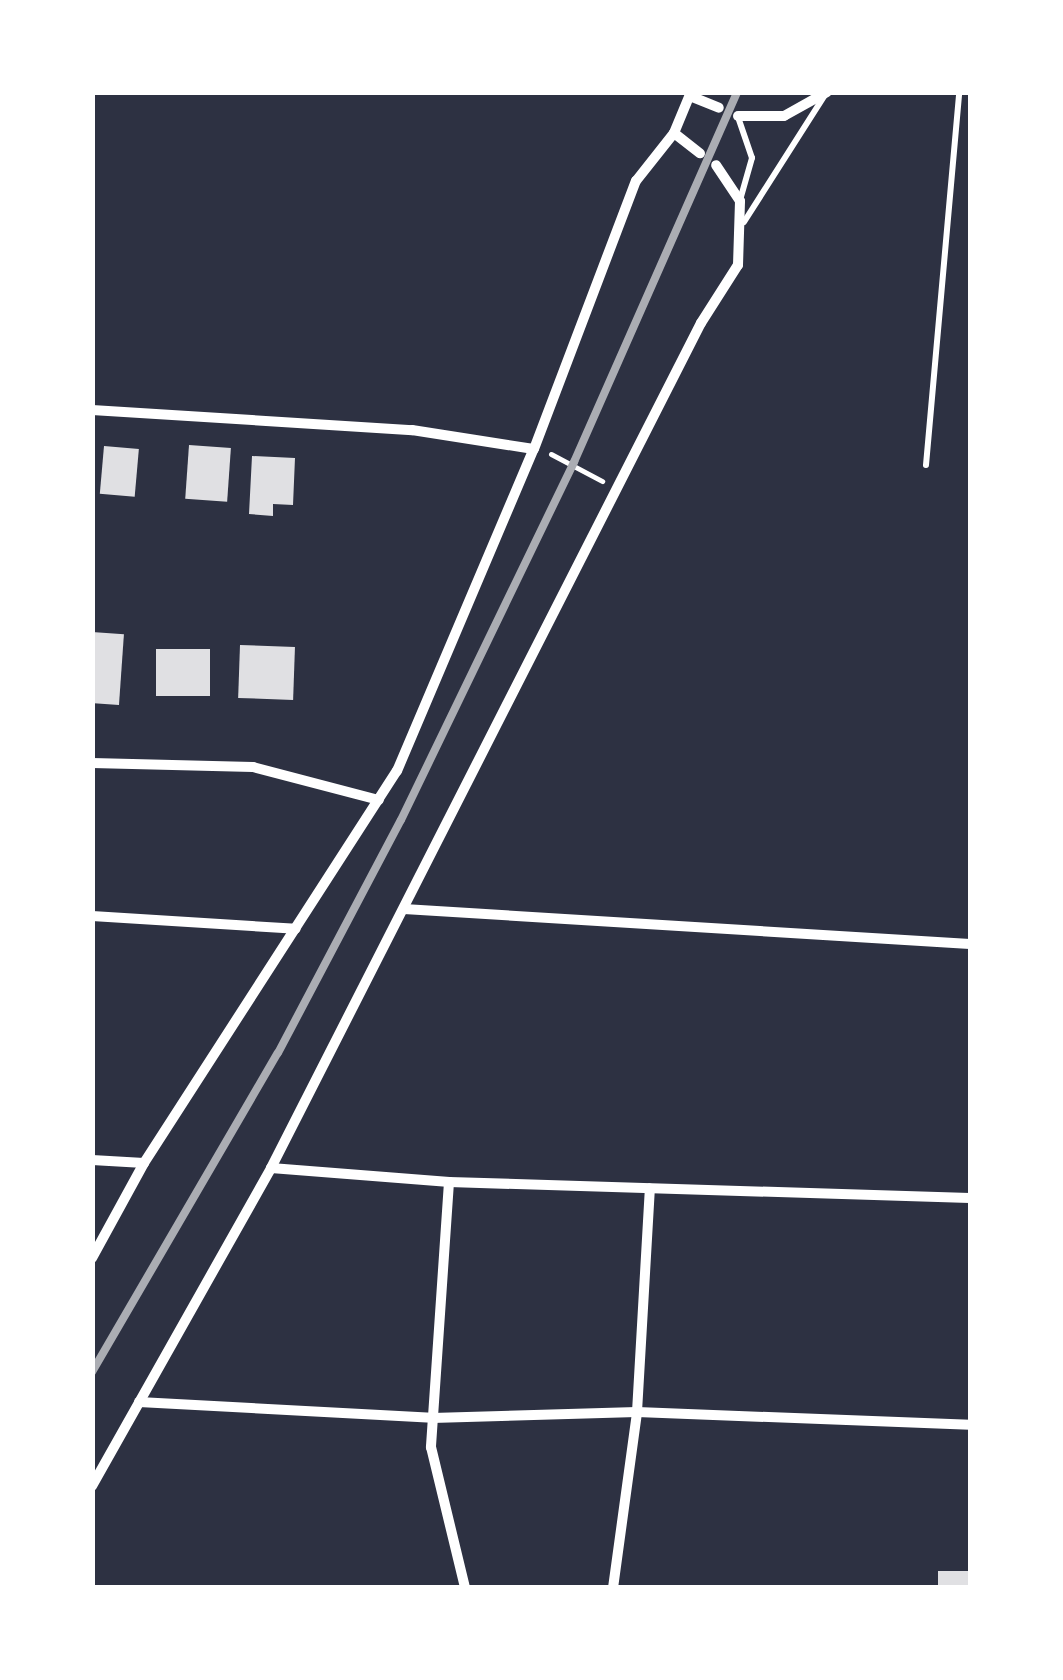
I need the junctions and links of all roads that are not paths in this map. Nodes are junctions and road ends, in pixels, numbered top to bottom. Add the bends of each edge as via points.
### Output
1 (959, 92) edge
2 (690, 94) edge
3 (826, 94) edge
4 (719, 108) dead end
5 (738, 116) joint
6 (674, 133) junction
7 (700, 152) dead end
8 (716, 166) dead end
9 (740, 201) junction
10 (744, 222) junction
11 (92, 410) edge
12 (534, 448) junction
13 (926, 465) dead end
14 (92, 763) edge
15 (378, 800) junction
16 (404, 909) junction
17 (92, 916) edge
18 (296, 929) junction
19 (970, 944) edge
20 (92, 1160) edge
21 (144, 1163) junction
22 (271, 1168) junction
23 (449, 1182) junction
24 (650, 1188) junction
25 (970, 1198) edge
26 (92, 1258) edge
27 (139, 1402) junction
28 (637, 1412) junction
29 (432, 1418) junction
30 (970, 1425) edge
31 (92, 1486) edge
32 (465, 1588) edge
33 (613, 1588) edge

1 - 13 lane
2 - 4 street
2 - 6 street
3 - 5 street via 784,116
3 - 10 lane
5 - 9 lane via 752,158
6 - 7 street
6 - 12 street via 636,181
8 - 9 street
9 - 10 street
10 - 16 street via 738,265 615,490
11 - 12 street via 412,430
12 - 15 street via 397,772
14 - 15 street via 253,767
15 - 18 street
16 - 19 street
16 - 22 street
17 - 18 street
18 - 21 street
20 - 21 street
21 - 26 street
22 - 23 street
22 - 27 street
23 - 24 street
23 - 29 street
24 - 25 street
24 - 28 street
27 - 29 street
27 - 31 street
28 - 29 street
28 - 30 street
28 - 33 street
29 - 32 street via 430,1447

